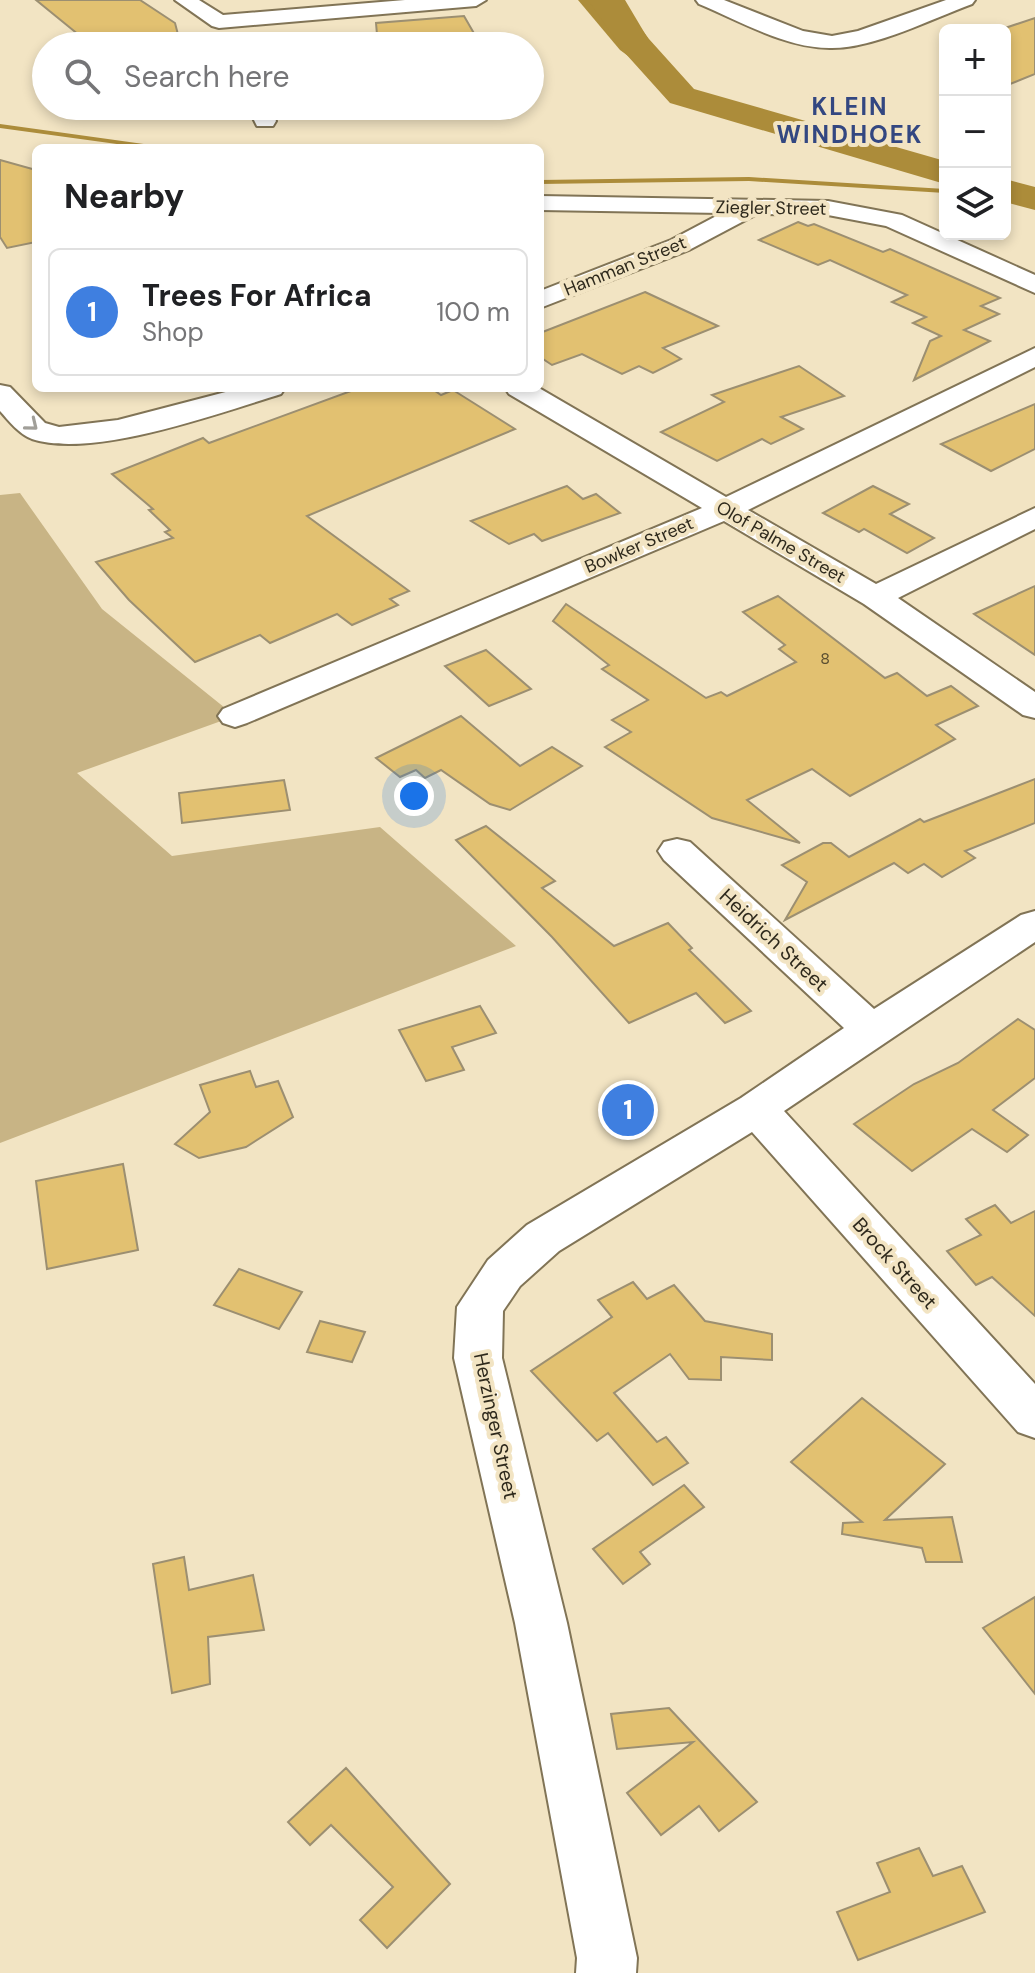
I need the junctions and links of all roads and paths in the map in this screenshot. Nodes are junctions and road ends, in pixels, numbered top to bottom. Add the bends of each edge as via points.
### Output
1 (185, 0) edge
2 (476, 0) edge
3 (706, 0) edge
4 (965, 0) edge
5 (387, 4) edge
6 (219, 22) junction
7 (223, 32) edge
8 (544, 203) edge
9 (752, 208) junction
10 (1035, 285) edge
11 (544, 298) edge
12 (1035, 356) edge
13 (257, 392) edge
14 (526, 392) edge
15 (0, 393) edge
16 (155, 422) junction
17 (0, 433) edge
18 (726, 509) junction
19 (1035, 517) edge
20 (875, 597) junction
21 (1035, 708) edge
22 (235, 716) dead end
23 (677, 851) dead end
24 (1035, 924) edge
25 (871, 1030) junction
26 (756, 1109) junction
27 (1035, 1417) edge
28 (606, 1973) edge

1 - 6 street
2 - 5 street
3 - 4 street via 799,37 832,42 862,37
5 - 6 street
6 - 7 street
8 - 9 street, Ziegler Street
9 - 10 street, Ziegler Street via 815,207 893,220
9 - 11 street, Hamman Street via 680,245
12 - 18 street, Bowker Street
13 - 16 street
14 - 18 street, Olof Palme Street
15 -> 16 street via 42,433 74,436
16 - 17 street via 59,455 20,449
18 - 20 street, Olof Palme Street
18 - 22 street, Bowker Street
19 - 20 street
20 - 21 street, Olof Palme Street
23 - 25 street, Heidrich Street
24 - 25 street, Herzinger Street
25 - 26 street, Herzinger Street
26 - 27 street, Brock Street
26 - 28 street, Herzinger Street via 543,1238 504,1273 480,1307 478,1358 541,1623

